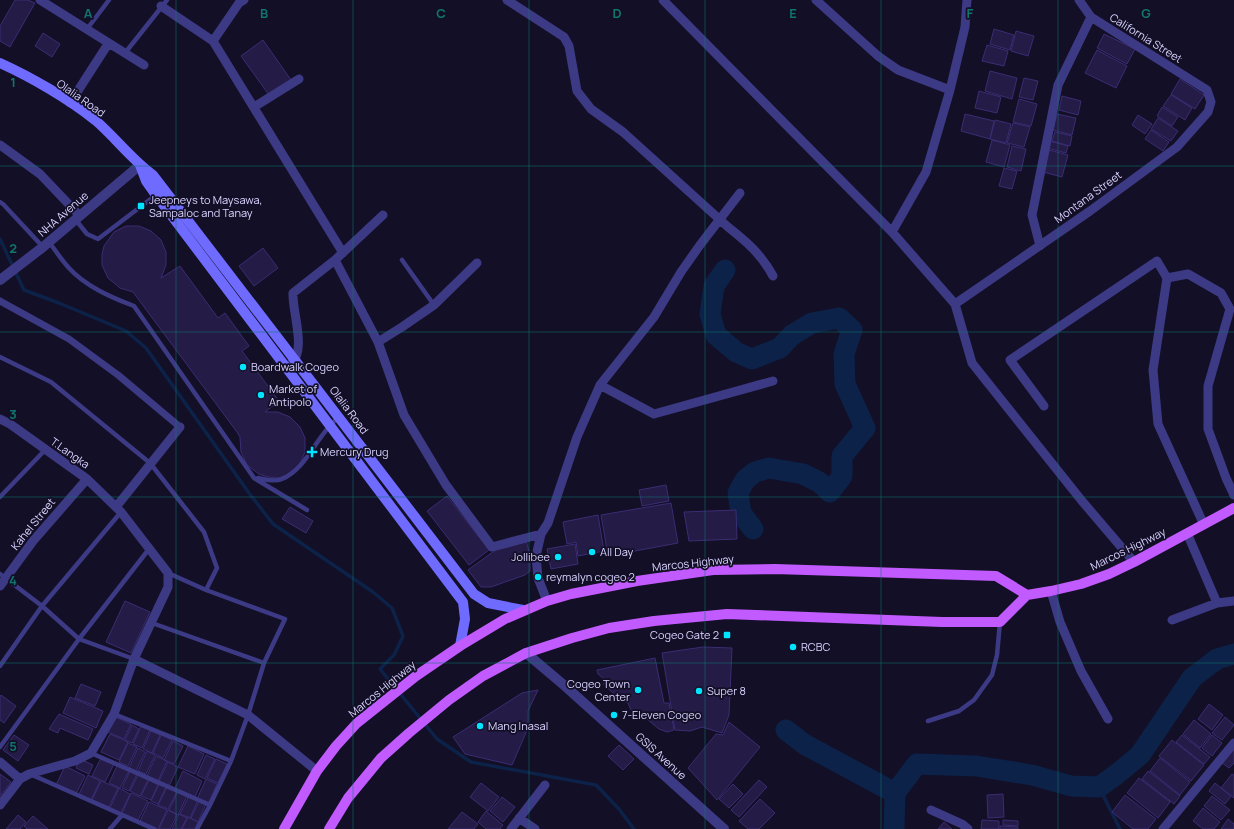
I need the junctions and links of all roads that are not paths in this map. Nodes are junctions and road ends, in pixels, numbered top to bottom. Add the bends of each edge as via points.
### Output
1 (109, 0) edge
2 (507, 0) edge
3 (663, 0) edge
4 (816, 0) edge
5 (967, 0) edge
6 (1079, 0) edge
7 (44, 1) edge
8 (240, 1) edge
9 (164, 3) edge
10 (1091, 17) junction
11 (86, 30) junction
12 (213, 41) junction
13 (108, 44) junction
14 (124, 53) junction
15 (0, 63) edge
16 (144, 65) dead end
17 (299, 79) dead end
18 (950, 90) junction
19 (1207, 90) joint
20 (70, 103) junction
21 (254, 107) junction
22 (0, 145) edge
23 (140, 165) junction
24 (164, 189) junction
25 (740, 193) dead end
26 (156, 195) junction
27 (0, 202) edge
28 (383, 215) dead end
29 (77, 217) junction
30 (719, 219) junction
31 (892, 232) junction
32 (46, 244) junction
33 (1040, 246) junction
34 (343, 253) junction
35 (335, 260) junction
36 (402, 260) dead end
37 (477, 263) dead end
38 (773, 276) dead end
39 (1167, 278) junction
40 (0, 280) edge
41 (0, 301) edge
42 (955, 304) junction
43 (434, 305) junction
44 (378, 342) junction
45 (0, 357) edge
46 (296, 360) junction
47 (286, 368) junction
48 (773, 381) dead end
49 (600, 384) junction
50 (1044, 406) dead end
51 (339, 417) junction
52 (0, 419) edge
53 (329, 425) junction
54 (180, 427) joint
55 (45, 450) junction
56 (150, 463) junction
57 (254, 478) junction
58 (87, 479) junction
59 (1234, 494) edge
60 (0, 497) edge
61 (1234, 508) edge
62 (119, 510) junction
63 (308, 510) dead end
64 (1204, 525) junction
65 (1187, 533) junction
66 (541, 534) junction
67 (149, 549) junction
68 (1134, 562) junction
69 (168, 574) junction
70 (3, 576) edge
71 (0, 586) edge
72 (206, 590) junction
73 (1052, 591) junction
74 (1027, 595) junction
75 (547, 601) junction
76 (1234, 601) edge
77 (1217, 603) junction
78 (42, 606) junction
79 (523, 610) junction
80 (1172, 620) dead end
81 (1000, 622) junction
82 (152, 623) junction
83 (79, 639) junction
84 (460, 646) junction
85 (526, 653) junction
86 (134, 660) junction
87 (264, 663) junction
88 (0, 666) edge
89 (114, 714) junction
90 (248, 715) junction
91 (1108, 719) dead end
92 (928, 721) dead end
93 (1234, 743) edge
94 (0, 747) edge
95 (91, 753) junction
96 (231, 761) junction
97 (0, 762) edge
98 (317, 771) junction
99 (29, 774) junction
100 (20, 779) junction
101 (545, 785) dead end
102 (0, 805) edge
103 (210, 805) junction
104 (931, 810) dead end
105 (122, 815) junction
106 (290, 818) junction
107 (519, 818) junction
108 (110, 829) edge
109 (154, 829) edge
110 (197, 829) edge
111 (284, 829) edge
112 (290, 829) edge
113 (330, 829) edge
114 (511, 829) edge
115 (535, 829) edge
116 (724, 829) edge
117 (968, 829) edge
118 (1163, 829) edge

1 - 11 lane
2 - 30 street via 564,37 569,46 577,91 591,109 623,132
3 - 31 street
4 - 18 street via 878,56 898,70
5 - 18 street via 965,27
6 - 10 street, California Street
7 - 11 street
8 - 12 street
9 - 12 street
9 - 14 lane
10 - 19 street, California Street
10 - 33 street via 1058,86 1032,215
11 - 13 street
12 - 21 street
13 - 14 street
13 - 20 street
14 - 16 street
15 - 20 main road, Olalia Road
17 - 21 street
18 - 31 street via 926,172
19 - 33 street, Montana Street via 1211,102 1208,112 1177,147
20 - 23 main road, Olalia Road via 95,120
21 - 34 street
22 - 29 street via 40,174
23 - 24 main road, Olalia Road via 153,175
23 - 26 main road, Olalia Road via 146,181
23 - 29 street, NHA Avenue
24 - 26 lane
24 - 46 main road, Olalia Road
25 - 30 street
26 - 29 lane via 98,239 87,234
26 - 47 main road, Olalia Road
27 - 32 lane
28 - 34 street
29 - 32 street, NHA Avenue
30 - 38 street via 752,247
30 - 49 street via 681,272 654,318
31 - 42 street
32 - 40 street, NHA Avenue
32 - 57 lane via 91,286 111,298 134,306
33 - 42 street, Montana Street
34 - 35 street
35 - 44 street
35 - 46 street via 293,293 299,342
36 - 43 lane
37 - 43 street
39 - 50 street via 1158,261 1010,360
39 - 59 street via 1188,274 1221,293 1230,310 1208,386 1208,429
39 - 64 street via 1153,370 1158,424
41 - 54 street via 69,339 118,375
42 - 68 street via 972,363
43 - 44 street
44 - 66 street via 404,415 446,485 492,547
45 - 56 lane via 51,382
46 - 47 street
46 - 51 main road, Olalia Road
47 - 53 main road, Olalia Road
48 - 49 street via 654,414
49 - 66 street via 577,437 548,523
51 - 53 lane
51 - 79 main road, Olalia Road via 474,594 488,603
52 - 55 street, T.Langka
53 - 57 lane via 306,458 290,474 273,480
53 - 84 main road, Olalia Road via 463,602 465,619
54 - 56 street
55 - 58 street, T.Langka
55 - 60 lane
56 - 62 street
56 - 72 lane via 204,532 217,568
57 - 63 lane
58 - 62 street, T.Langka
58 - 70 street, Kahel Street
61 - 64 main road, Marcos Highway
62 - 67 street, T.Langka
62 - 78 lane
64 - 65 main road, Marcos Highway
65 - 68 main road, Marcos Highway
65 - 77 street
66 - 75 street via 536,556 538,578
67 - 69 street, T.Langka
67 - 83 lane
68 - 73 main road, Marcos Highway via 1081,584
69 - 72 lane
69 - 82 street via 168,587
70 - 71 street, Kahel Street
70 - 78 lane
72 - 87 lane via 285,619
73 - 74 main road, Marcos Highway
73 - 91 street via 1060,622 1078,664
74 - 75 main road, Marcos Highway via 996,576 775,569 713,570 571,594
74 - 81 main road
75 - 79 main road, Marcos Highway
76 - 77 street
77 - 80 street
78 - 83 lane
78 - 88 lane
79 - 84 main road, Marcos Highway
81 - 85 main road via 726,614 610,628
81 - 92 lane via 992,675 974,700 959,711
82 - 86 street
82 - 87 lane
83 - 86 lane
83 - 94 lane
84 - 98 main road, Marcos Highway via 357,723
85 - 113 main road via 483,676 427,718 381,758 348,798
85 - 116 street, GSIS Avenue
86 - 89 street
86 - 90 street
87 - 90 lane
89 - 95 street
89 - 96 lane
90 - 96 lane
90 - 98 street
93 - 118 street
95 - 99 street via 75,761
95 - 103 lane
96 - 103 lane
97 - 100 street
98 - 106 main road, Marcos Highway
99 - 100 street
99 - 105 lane
100 - 102 street
101 - 107 street
103 - 110 lane
104 - 117 street
105 - 108 lane
105 - 109 lane
106 - 111 main road, Marcos Highway
106 - 112 main road
107 - 114 street
107 - 115 street

